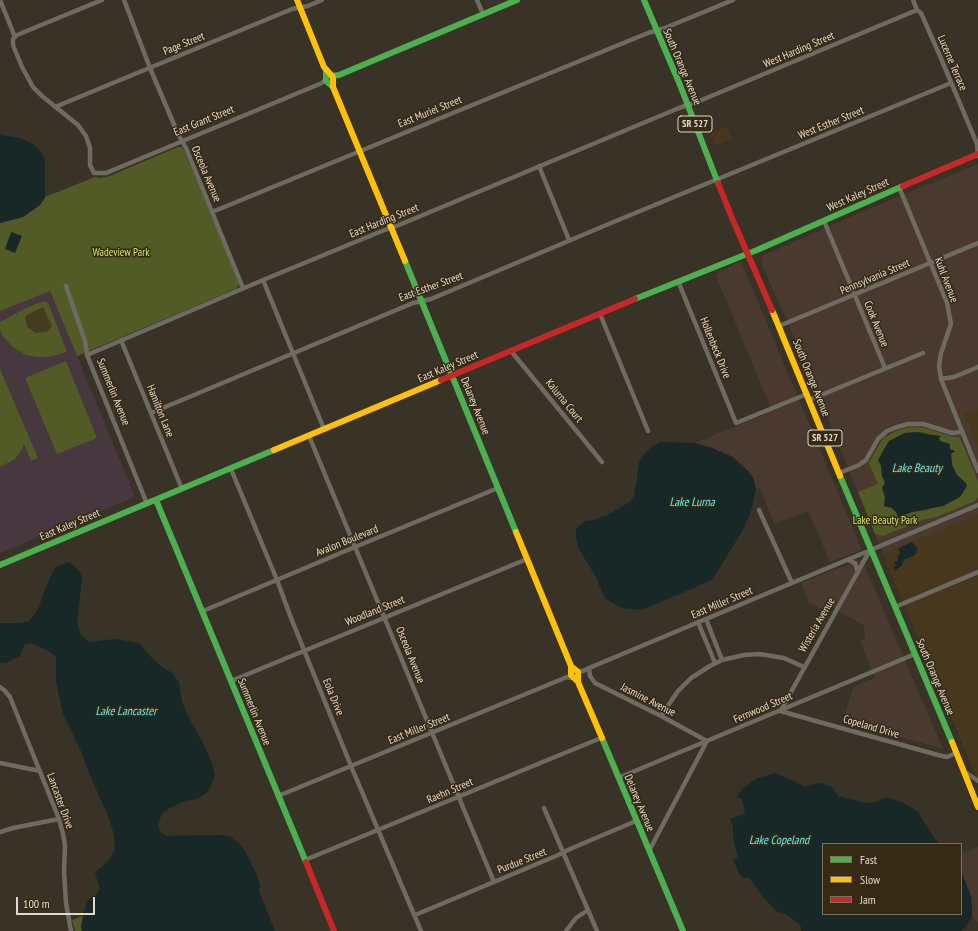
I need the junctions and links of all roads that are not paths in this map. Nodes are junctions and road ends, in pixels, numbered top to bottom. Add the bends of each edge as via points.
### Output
1 (0, 0) edge
2 (102, 0) edge
3 (124, 0) edge
4 (297, 0) edge
5 (322, 0) edge
6 (477, 0) edge
7 (517, 0) edge
8 (644, 0) edge
9 (733, 0) edge
10 (913, 0) edge
11 (300, 8) junction
12 (917, 10) junction
13 (483, 14) junction
14 (656, 31) junction
15 (14, 38) junction
16 (150, 68) junction
17 (329, 80) junction
18 (951, 83) junction
19 (688, 105) junction
20 (55, 107) junction
21 (182, 141) junction
22 (359, 152) junction
23 (978, 155) edge
24 (539, 166) junction
25 (717, 179) junction
26 (899, 188) junction
27 (212, 212) junction
28 (824, 221) junction
29 (391, 228) junction
30 (569, 240) junction
31 (978, 243) edge
32 (747, 254) junction
33 (930, 263) junction
34 (263, 280) junction
35 (678, 281) junction
36 (66, 286) dead end
37 (243, 288) junction
38 (855, 295) junction
39 (421, 301) junction
40 (600, 314) junction
41 (779, 326) junction
42 (121, 340) junction
43 (511, 351) junction
44 (923, 353) dead end
45 (292, 354) junction
46 (87, 355) junction
47 (978, 367) edge
48 (885, 368) junction
49 (452, 376) junction
50 (941, 379) junction
51 (808, 397) junction
52 (151, 413) junction
53 (324, 429) junction
54 (648, 431) dead end
55 (962, 432) junction
56 (309, 436) junction
57 (602, 462) dead end
58 (231, 469) junction
59 (978, 471) edge
60 (839, 473) junction
61 (182, 488) junction
62 (498, 488) junction
63 (156, 500) junction
64 (147, 504) junction
65 (978, 505) edge
66 (759, 510) dead end
67 (355, 547) junction
68 (871, 550) junction
69 (527, 558) junction
70 (847, 560) junction
71 (0, 565) edge
72 (858, 572) junction
73 (978, 572) edge
74 (277, 580) junction
75 (792, 583) junction
76 (895, 607) junction
77 (203, 611) junction
78 (384, 618) junction
79 (706, 619) junction
80 (698, 622) junction
81 (304, 651) junction
82 (915, 654) junction
83 (722, 660) junction
84 (715, 664) junction
85 (804, 667) junction
86 (589, 668) junction
87 (575, 674) junction
88 (231, 681) junction
89 (0, 686) edge
90 (780, 711) junction
91 (661, 716) junction
92 (432, 733) junction
93 (601, 738) junction
94 (707, 741) junction
95 (956, 753) junction
96 (0, 763) edge
97 (351, 766) junction
98 (40, 771) junction
99 (964, 772) junction
100 (618, 778) junction
101 (978, 781) edge
102 (971, 789) junction
103 (978, 791) edge
104 (278, 796) junction
105 (459, 796) junction
106 (978, 807) edge
107 (544, 808) dead end
108 (59, 819) junction
109 (636, 821) junction
110 (378, 830) junction
111 (0, 832) edge
112 (649, 851) junction
113 (563, 853) junction
114 (305, 860) junction
115 (494, 882) junction
116 (588, 910) junction
117 (415, 915) junction
118 (71, 931) edge
119 (334, 931) edge
120 (422, 931) edge
121 (566, 931) edge
122 (597, 931) edge
123 (683, 931) edge

1 - 15 street
2 - 15 street
3 - 16 street, Osceola Avenue
4 - 11 street, Delaney Avenue
5 - 11 street, Page Street
6 - 13 street
7 - 13 street, East Grant Street
8 - 14 street, South Orange Avenue / SR 527
9 - 14 street, East Muriel Street
10 - 12 street, Lucerne Terrace
11 - 16 street, Page Street via 292,9
11 - 17 street, Delaney Avenue
12 - 18 street, Lucerne Terrace via 921,13
12 - 19 street, West Harding Street
13 - 17 street, East Grant Street
14 - 19 street, South Orange Avenue / SR 527
14 - 22 street, East Muriel Street
15 - 20 street via 13,44 27,77
16 - 20 street, Page Street
16 - 21 street, Osceola Avenue
17 - 21 street, East Grant Street
17 - 22 street, Delaney Avenue
18 - 23 street, Lucerne Terrace via 977,144
18 - 25 street, West Esther Street
19 - 24 street, East Harding Street
19 - 25 street, South Orange Avenue / SR 527
20 - 21 street, East Grant Street via 78,125 86,136 90,148 90,165 94,173 106,174
21 - 27 street, Osceola Avenue
22 - 27 street, East Muriel Street
22 - 29 street, Delaney Avenue
23 - 26 street, West Kaley Street
24 - 29 street, East Harding Street
24 - 30 street
25 - 30 street, East Esther Street
25 - 32 street, South Orange Avenue / SR 527
26 - 28 street, West Kaley Street
26 - 33 street, Kuhl Avenue
27 - 37 street, Osceola Avenue
28 - 32 street, West Kaley Street
28 - 38 street, Cook Avenue
29 - 34 street, East Harding Street
29 - 39 street, Delaney Avenue
30 - 39 street, East Esther Street
31 - 33 street, Pennsylvania Street
32 - 35 street, East Kaley Street
32 - 41 street, South Orange Avenue / SR 527
33 - 38 street, Pennsylvania Street
33 - 50 street, Kuhl Avenue via 947,303 950,324 941,353
34 - 37 street, East Harding Street
34 - 45 street
35 - 40 street, East Kaley Street
35 - 51 street, Hollenbeck Drive via 736,423
36 - 46 street, Summerlin Avenue
37 - 42 street, East Harding Street
38 - 41 street, Pennsylvania Street
38 - 48 street, Cook Avenue
39 - 45 street, East Esther Street
39 - 49 street, Delaney Avenue
40 - 43 street, East Kaley Street
40 - 54 street
41 - 51 street, South Orange Avenue / SR 527
42 - 46 street, East Harding Street
42 - 52 street, Hamilton Lane
43 - 49 street, East Kaley Street
43 - 57 street, Kalurna Court
44 - 48 street
45 - 52 street, East Esther Street
45 - 53 street
46 - 64 street, Summerlin Avenue
47 - 50 street via 954,377
48 - 51 street
49 - 53 street, East Kaley Street
49 - 62 street, Delaney Avenue
50 - 55 street, Kuhl Avenue
51 - 60 street, South Orange Avenue / SR 527
52 - 61 street, Hamilton Lane
53 - 56 street, East Kaley Street
55 - 59 street, Kuhl Avenue
55 - 60 street via 952,433 923,424 896,427 878,439 866,460
56 - 58 street, East Kaley Street
56 - 67 street, Osceola Avenue
58 - 61 street, East Kaley Street
58 - 74 street, Eola Drive
60 - 68 street, South Orange Avenue / SR 527
61 - 63 street, East Kaley Street
62 - 67 street, Avalon Boulevard
62 - 69 street, Delaney Avenue
63 - 64 street, East Kaley Street
63 - 77 street, Summerlin Avenue
64 - 71 street, East Kaley Street
65 - 68 street
66 - 75 street
67 - 74 street, Avalon Boulevard
67 - 78 street, Osceola Avenue
68 - 70 street
68 - 72 street, Wisteria Avenue
68 - 76 street, South Orange Avenue / SR 527
69 - 78 street, Woodland Street
69 - 87 street, Delaney Avenue
70 - 72 street via 855,563
70 - 75 street, East Miller Street
72 - 85 street, Wisteria Avenue
73 - 76 street
74 - 77 street, Avalon Boulevard
74 - 81 street, Eola Drive
75 - 79 street, East Miller Street
76 - 82 street, South Orange Avenue / SR 527
77 - 88 street, Summerlin Avenue
78 - 81 street, Woodland Street
78 - 92 street, Osceola Avenue
79 - 80 street, East Miller Street
79 - 83 street
80 - 84 street
80 - 86 street, East Miller Street
81 - 88 street, Woodland Street
81 - 97 street, Eola Drive
82 - 90 street, Fernwood Street
82 - 95 street, South Orange Avenue / SR 527
83 - 84 street
83 - 85 street via 759,654 784,658
84 - 91 street via 691,678 678,691
85 - 90 street, Wisteria Avenue
86 - 87 street, East Miller Street
86 - 91 street, Jasmine Avenue via 590,676 595,683
87 - 92 street, East Miller Street
87 - 93 street, Delaney Avenue
88 - 104 street, Summerlin Avenue
89 - 98 street, Lancaster Drive via 10,698
90 - 94 street, Fernwood Street
90 - 95 street, Copeland Drive via 938,755 947,757
91 - 94 street, Jasmine Avenue
92 - 97 street, East Miller Street
92 - 105 street, Osceola Avenue
93 - 100 street, Delaney Avenue
93 - 105 street, Raehn Street
94 - 100 street, Fernwood Street
94 - 112 street
95 - 99 street, South Orange Avenue / SR 527
96 - 98 street
97 - 104 street, East Miller Street
97 - 110 street, Eola Drive
98 - 108 street, Lancaster Drive
99 - 101 street
99 - 102 street, South Orange Avenue / SR 527
100 - 109 street, Delaney Avenue
102 - 103 street
102 - 106 street, South Orange Avenue / SR 527
104 - 114 street, Summerlin Avenue
105 - 110 street, Raehn Street
105 - 115 street, Osceola Avenue
107 - 113 street
108 - 111 street
108 - 118 street, Lancaster Drive via 65,845 65,888
109 - 112 street, Delaney Avenue
109 - 113 street, Purdue Street
110 - 114 street, Raehn Street
110 - 117 street, Eola Drive
112 - 123 street, Delaney Avenue
113 - 115 street, Purdue Street
113 - 116 street
114 - 119 street, Summerlin Avenue
115 - 117 street, Purdue Street
116 - 121 street via 576,918
116 - 122 street
117 - 120 street, Eola Drive

